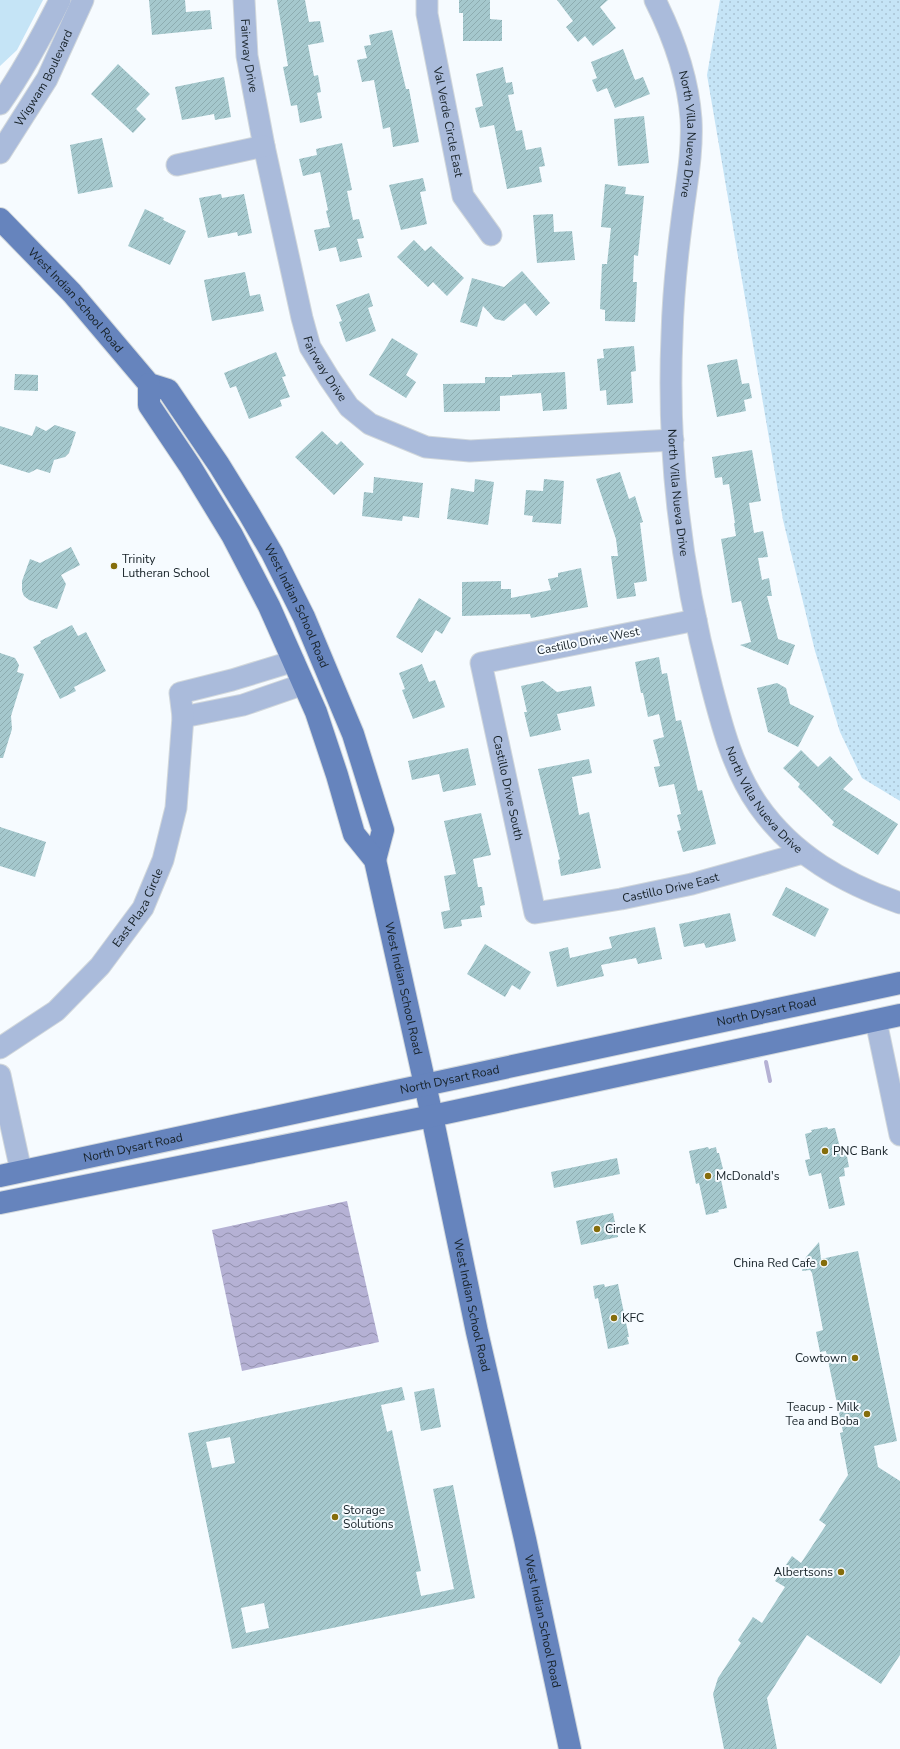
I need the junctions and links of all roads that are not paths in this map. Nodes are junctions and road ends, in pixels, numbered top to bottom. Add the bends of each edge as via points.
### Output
1 (60, 0) edge
2 (244, 0) edge
3 (427, 0) edge
4 (655, 0) edge
5 (81, 5) edge
6 (0, 104) edge
7 (264, 146) junction
8 (0, 153) edge
9 (177, 165) dead end
10 (0, 219) edge
11 (491, 235) dead end
12 (148, 384) junction
13 (674, 440) junction
14 (696, 620) junction
15 (294, 661) junction
16 (481, 663) joint
17 (304, 684) junction
18 (183, 717) junction
19 (803, 852) junction
20 (375, 860) junction
21 (900, 902) edge
22 (535, 913) joint
23 (900, 983) edge
24 (868, 990) junction
25 (900, 1015) edge
26 (876, 1021) junction
27 (0, 1048) edge
28 (0, 1075) edge
29 (424, 1085) junction
30 (432, 1116) junction
31 (900, 1135) edge
32 (10, 1174) edge
33 (0, 1203) edge
34 (570, 1749) edge

1 - 5 street
1 - 6 street, Wigwam Boulevard via 26,65
2 - 7 street, Fairway Drive via 246,56
3 - 11 street, Val Verde Circle East via 427,14 463,196
4 - 13 street, North Villa Nueva Drive via 680,58 691,121 690,158 672,335
5 - 8 street, Wigwam Boulevard via 47,79
7 - 9 street
7 - 13 street, Fairway Drive via 310,347 349,407 370,424 426,447 470,451
10 - 12 main road, West Indian School Road via 72,293
12 - 15 main road, West Indian School Road via 149,405 232,535
12 - 20 main road, West Indian School Road via 168,390 205,444 252,518 304,616 353,734 384,830
13 - 14 street, North Villa Nueva Drive via 681,528
14 - 16 street, Castillo Drive West
14 - 19 street, North Villa Nueva Drive via 717,707 735,764 758,805 774,825
15 - 17 main road, West Indian School Road
15 - 18 street, East Plaza Circle via 180,693
16 - 22 street, Castillo Drive South
17 - 18 street via 243,705
17 - 20 main road, West Indian School Road via 316,712 354,834
18 - 27 street, East Plaza Circle via 176,808 163,860 142,908 100,966 56,1011
19 - 21 street, North Villa Nueva Drive via 847,882
19 - 22 street, Castillo Drive East via 686,886
20 - 29 main road, West Indian School Road
23 - 24 main road, North Dysart Road
24 - 26 main road
24 - 29 main road, North Dysart Road
25 - 26 main road
26 - 30 main road
26 - 31 street
28 - 32 street
29 - 30 main road, West Indian School Road
29 - 32 main road, North Dysart Road
30 - 33 main road
30 - 34 main road, West Indian School Road via 477,1332 526,1539

